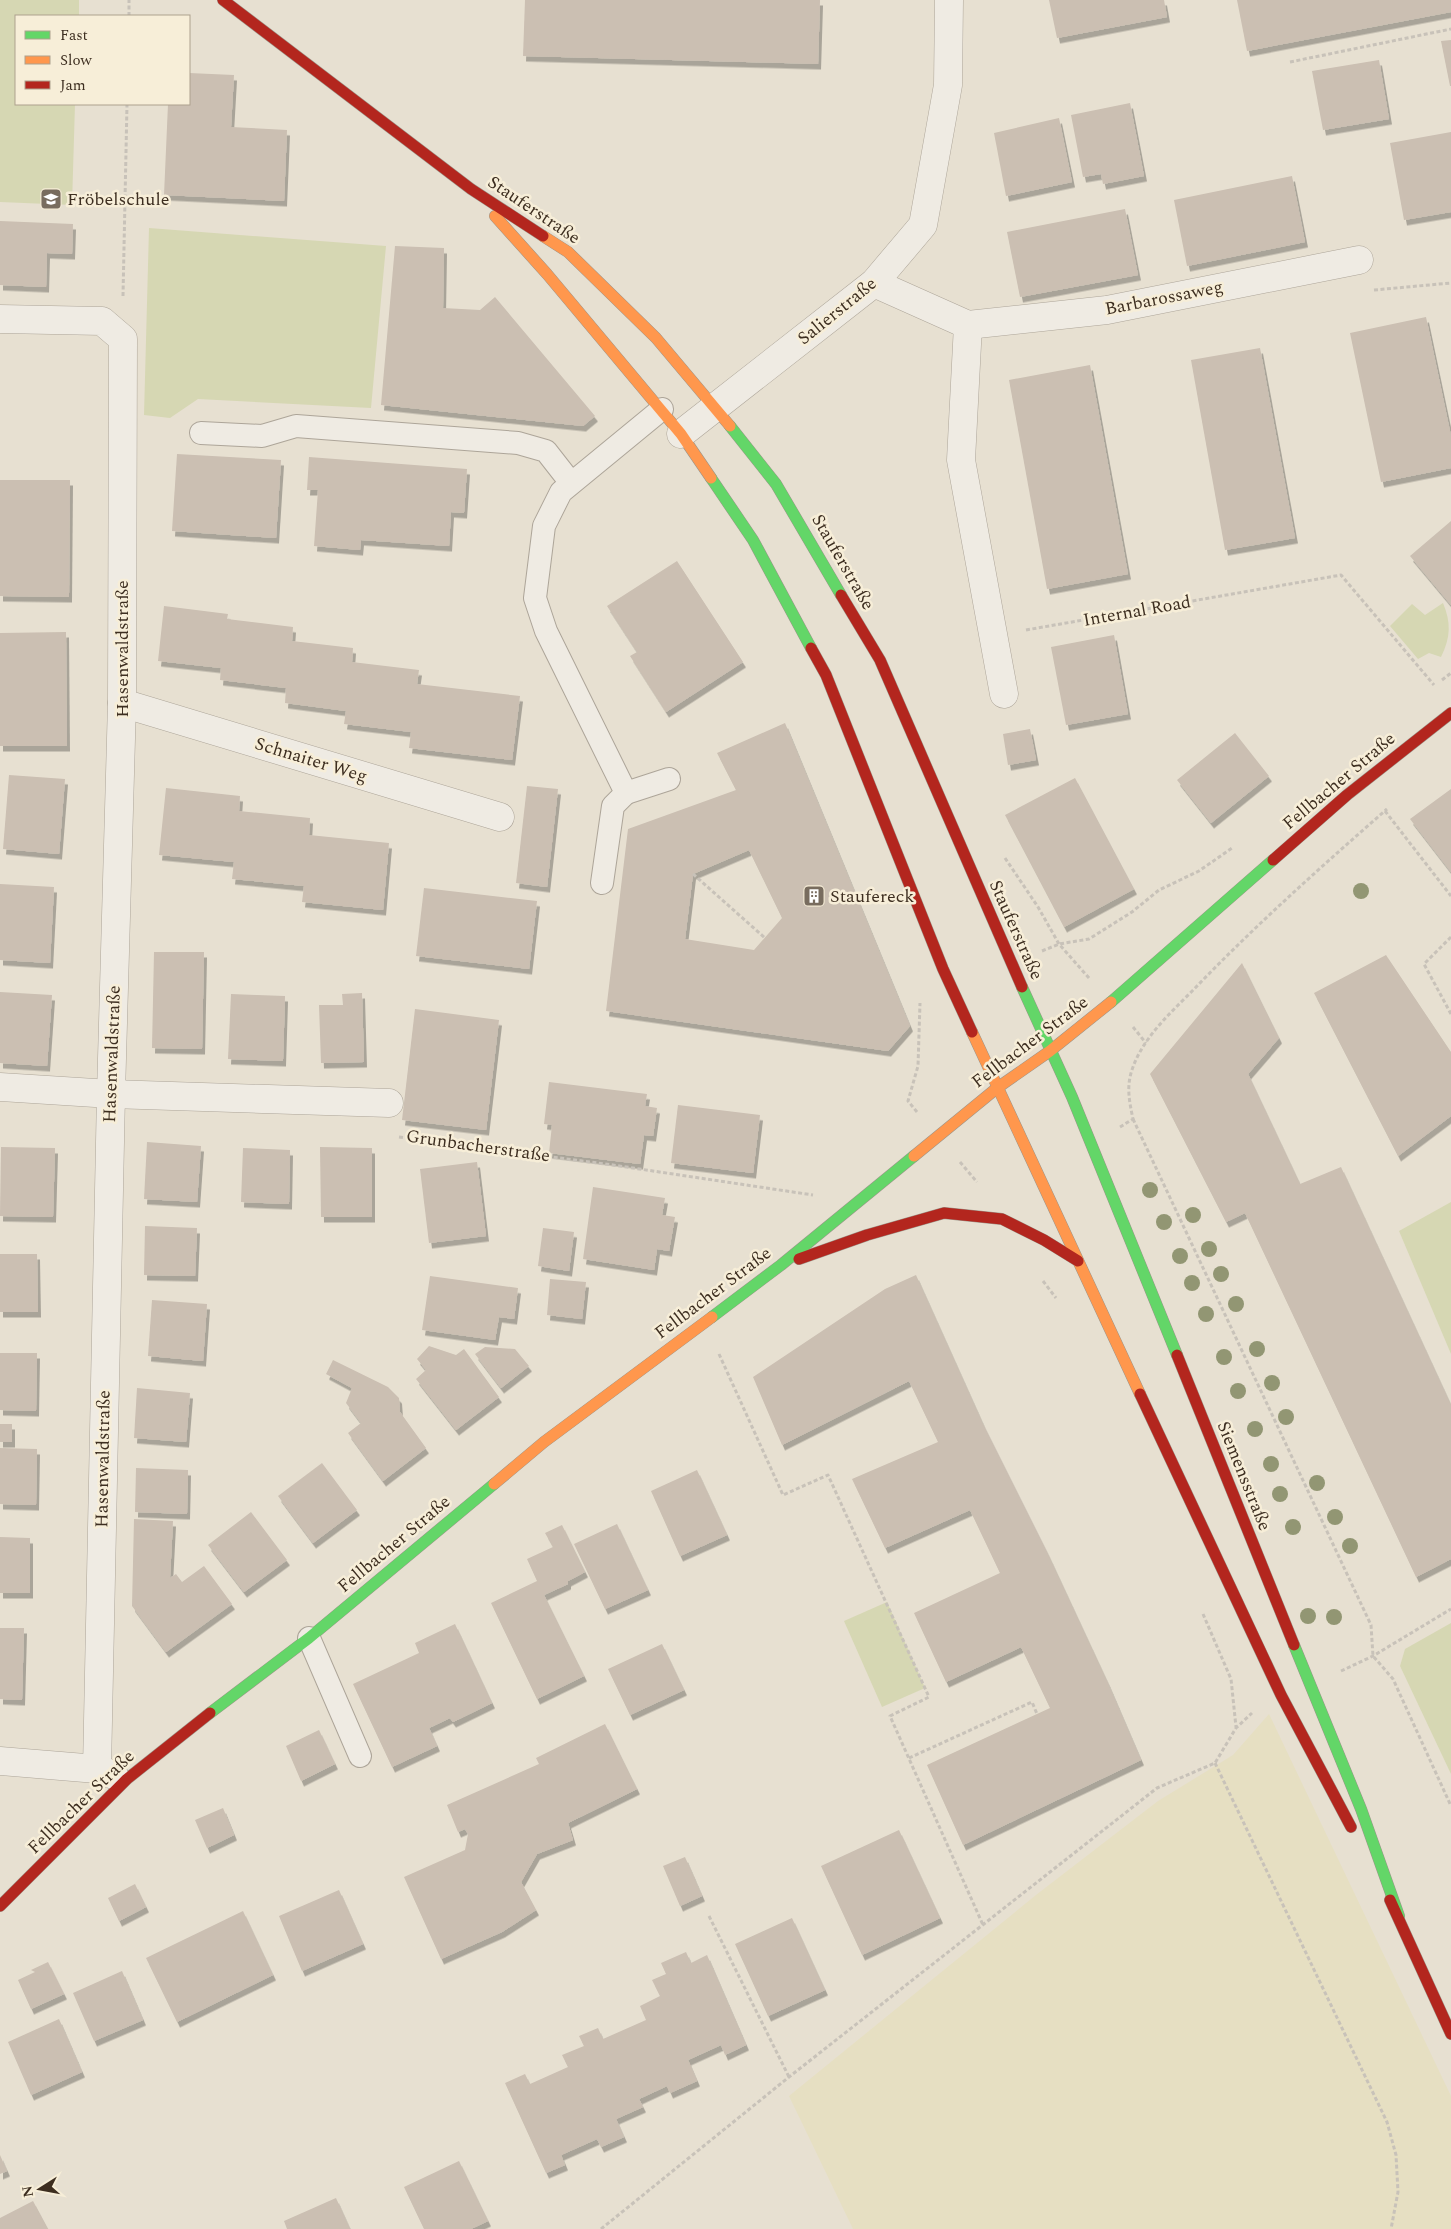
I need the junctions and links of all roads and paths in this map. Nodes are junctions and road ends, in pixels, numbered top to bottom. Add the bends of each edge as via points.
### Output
1 (130, 0) edge
2 (223, 0) edge
3 (948, 0) edge
4 (129, 15) edge
5 (1451, 29) edge
6 (1290, 62) dead end
7 (127, 105) edge
8 (471, 189) junction
9 (1348, 262) joint
10 (874, 283) junction
11 (1451, 283) edge
12 (0, 319) edge
13 (968, 326) junction
14 (122, 339) junction
15 (716, 408) junction
16 (662, 409) junction
17 (201, 433) dead end
18 (681, 434) junction
19 (572, 483) junction
20 (994, 635) junction
21 (1451, 673) edge
22 (1434, 686) junction
23 (1427, 692) dead end
24 (1004, 694) dead end
25 (122, 703) junction
26 (1451, 713) edge
27 (669, 779) dead end
28 (626, 793) junction
29 (1392, 805) dead end
30 (1385, 811) junction
31 (500, 817) dead end
32 (1239, 842) dead end
33 (1001, 852) dead end
34 (693, 874) dead end
35 (602, 883) dead end
36 (1451, 896) edge
37 (1451, 937) edge
38 (765, 938) dead end
39 (1451, 1014) edge
40 (1146, 1043) dead end
41 (1050, 1051) junction
42 (0, 1087) edge
43 (997, 1088) junction
44 (110, 1094) junction
45 (389, 1103) joint
46 (1132, 1119) dead end
47 (937, 1136) junction
48 (983, 1188) dead end
49 (858, 1202) junction
50 (1078, 1261) junction
51 (781, 1265) junction
52 (1036, 1276) dead end
53 (1060, 1305) dead end
54 (705, 1322) junction
55 (1201, 1608) dead end
56 (1451, 1608) edge
57 (310, 1638) junction
58 (1373, 1656) junction
59 (1308, 1684) junction
60 (1037, 1714) dead end
61 (360, 1756) dead end
62 (909, 1758) junction
63 (0, 1761) edge
64 (1215, 1763) junction
65 (97, 1769) junction
66 (127, 1779) junction
67 (1451, 1806) edge
68 (0, 1906) edge
69 (709, 1916) dead end
70 (1399, 1916) junction
71 (983, 1925) junction
72 (1451, 2034) edge
73 (789, 2077) junction
74 (601, 2229) edge
75 (1391, 2229) edge

1 - 4 path
2 - 8 main road, Stauferstraße
3 - 10 street, Salierstraße via 948,85 923,225
5 - 6 path
7 - 14 path
8 - 15 main road, Stauferstraße via 568,252 656,338
8 - 16 main road, Stauferstraße
9 - 11 path via 1364,291
9 - 13 street, Barbarossaweg via 1107,310
10 - 13 street
10 - 15 street, Salierstraße
12 - 14 street via 102,321
13 - 20 street via 961,460
14 - 25 street, Hasenwaldstraße
15 - 18 street, Salierstraße
15 - 41 main road, Stauferstraße via 776,484 880,660
16 - 18 main road, Stauferstraße
16 - 19 lane
17 - 19 lane via 262,436 296,426 518,443 546,451
18 - 43 main road, Stauferstraße via 753,540 826,675 943,969
19 - 28 lane via 561,492 544,526 535,598 546,631
20 - 22 path, Internal Road via 1341,575
20 - 24 street
21 - 22 path
22 - 23 path
25 - 31 street, Schnaiter Weg
25 - 44 street, Hasenwaldstraße
26 - 41 main road, Fellbacher Straße via 1347,795 1111,1002
27 - 28 lane
28 - 35 lane via 613,806
29 - 30 path
30 - 36 path
30 - 40 path via 1240,942 1162,1022
32 - 33 path via 1199,871 1159,890 1132,912 1089,939 1059,944
34 - 38 path
37 - 39 path via 1424,964
41 - 43 main road, Fellbacher Straße
41 - 59 main road, Siemensstraße via 1101,1165
42 - 44 street
43 - 47 main road, Fellbacher Straße
43 - 50 main road, Siemensstraße
44 - 45 street
44 - 65 street, Hasenwaldstraße
45 - 49 path, Grunbacherstraße via 398,1136
46 - 58 path via 1371,1625
47 - 48 path
47 - 49 main road, Fellbacher Straße
49 - 51 main road, Fellbacher Straße
50 - 51 main road via 1002,1219 944,1213
50 - 70 main road, Siemensstraße via 1281,1695
51 - 54 main road, Fellbacher Straße
52 - 53 path via 1044,1281
54 - 57 main road, Fellbacher Straße via 544,1442
54 - 62 path via 784,1495 828,1475 832,1483 930,1697 890,1716
55 - 64 path via 1231,1679 1236,1728
56 - 58 path
57 - 61 lane
57 - 66 main road, Fellbacher Straße
58 - 59 path
58 - 67 path via 1392,1679
59 - 70 main road, Siemensstraße via 1361,1809
60 - 62 path via 1032,1702
62 - 71 path
63 - 65 street
64 - 71 path via 1157,1788
64 - 75 path via 1387,2122 1396,2155 1398,2192
65 - 66 street
66 - 68 main road, Fellbacher Straße
69 - 73 path
70 - 72 main road, Siemensstraße
71 - 73 path
73 - 74 path

